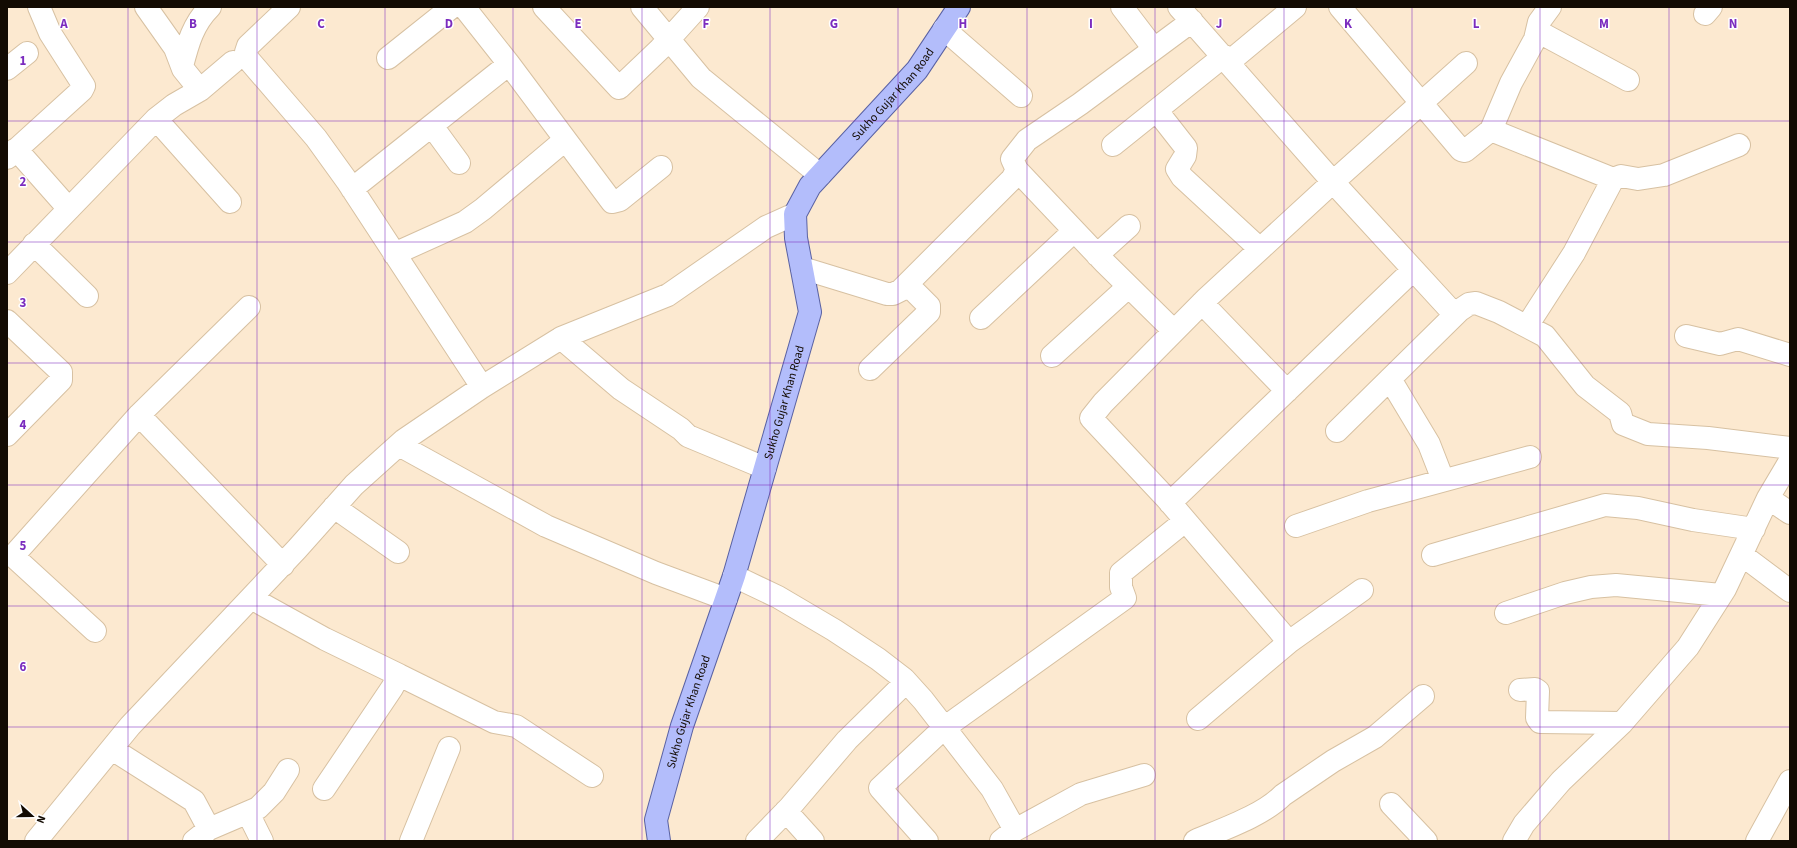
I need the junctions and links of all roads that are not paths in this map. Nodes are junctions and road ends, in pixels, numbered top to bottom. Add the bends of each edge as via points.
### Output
1 (39, 7) edge
2 (146, 7) edge
3 (210, 7) edge
4 (290, 7) edge
5 (452, 7) edge
6 (464, 7) edge
7 (544, 7) edge
8 (642, 7) edge
9 (698, 7) edge
10 (959, 7) edge
11 (1122, 7) edge
12 (1294, 7) edge
13 (1340, 7) edge
14 (1550, 7) edge
15 (1185, 14) edge
16 (944, 29) junction
17 (1537, 31) junction
18 (669, 39) junction
19 (1154, 49) junction
20 (27, 53) dead end
21 (388, 58) dead end
22 (1226, 59) junction
23 (233, 62) dead end
24 (1466, 63) dead end
25 (509, 64) junction
26 (182, 66) junction
27 (7, 69) edge
28 (1628, 80) dead end
29 (200, 90) junction
30 (1021, 96) dead end
31 (1421, 103) junction
32 (1157, 110) junction
33 (156, 119) junction
34 (432, 126) junction
35 (1491, 130) junction
36 (565, 140) junction
37 (1113, 145) dead end
38 (1739, 145) dead end
39 (11, 151) edge
40 (459, 163) dead end
41 (661, 167) dead end
42 (1017, 170) junction
43 (820, 175) junction
44 (1613, 180) junction
45 (1333, 182) junction
46 (352, 189) junction
47 (230, 202) dead end
48 (69, 209) junction
49 (795, 214) junction
50 (1129, 226) dead end
51 (1074, 230) junction
52 (34, 244) junction
53 (1260, 249) junction
54 (394, 254) junction
55 (1097, 255) junction
56 (802, 268) junction
57 (1413, 270) junction
58 (7, 273) edge
59 (907, 284) junction
60 (1128, 287) junction
61 (87, 296) dead end
62 (1202, 303) junction
63 (250, 307) dead end
64 (1455, 316) junction
65 (981, 318) dead end
66 (7, 321) edge
67 (1527, 326) junction
68 (1174, 332) junction
69 (1686, 336) dead end
70 (561, 338) junction
71 (1790, 355) edge
72 (1052, 356) dead end
73 (870, 369) dead end
74 (1390, 379) junction
75 (482, 387) junction
76 (1287, 391) junction
77 (139, 415) junction
78 (1337, 431) dead end
79 (7, 435) edge
80 (398, 445) junction
81 (1790, 448) edge
82 (1530, 456) dead end
83 (1790, 461) edge
84 (765, 468) junction
85 (1443, 480) junction
86 (1768, 498) junction
87 (1170, 503) junction
88 (334, 507) junction
89 (1790, 513) edge
90 (1186, 521) junction
91 (1296, 526) dead end
92 (1754, 529) junction
93 (398, 552) dead end
94 (10, 553) edge
95 (1433, 555) dead end
96 (1742, 555) junction
97 (282, 565) junction
98 (734, 576) junction
99 (1362, 590) dead end
100 (1790, 591) edge
101 (1721, 595) junction
102 (251, 598) junction
103 (726, 599) junction
104 (1506, 613) dead end
105 (95, 631) dead end
106 (1289, 642) junction
107 (399, 675) junction
108 (906, 682) junction
109 (1520, 690) dead end
110 (1423, 696) dead end
111 (1198, 719) dead end
112 (1622, 723) junction
113 (944, 728) junction
114 (449, 748) dead end
115 (112, 750) junction
116 (288, 770) dead end
117 (1144, 774) dead end
118 (592, 776) dead end
119 (1790, 781) edge
120 (324, 789) dead end
121 (1391, 804) dead end
122 (786, 811) junction
123 (248, 813) junction
124 (201, 835) edge
125 (1008, 836) edge
126 (656, 838) edge
127 (36, 841) edge
128 (262, 841) edge
129 (411, 841) edge
130 (757, 841) edge
131 (814, 841) edge
132 (927, 841) edge
133 (1196, 841) edge
134 (1426, 841) edge
135 (1514, 841) edge
136 (1757, 841) edge

1 - 39 street via 50,33 84,86
2 - 26 street via 175,48
3 - 26 street via 200,17 192,32
4 - 46 street via 248,46 248,59 316,138
5 - 21 street
6 - 25 street
7 - 18 street via 619,88
8 - 18 street
9 - 18 street
10 - 16 main road, Sukho Gujar Khan Road
11 - 19 street
12 - 22 street
13 - 31 street
14 - 17 street
15 - 19 street
15 - 22 street
16 - 30 street
16 - 43 main road, Sukho Gujar Khan Road via 917,70
17 - 28 street
17 - 35 street
18 - 43 street via 701,78
19 - 42 street via 1027,140 1012,159
20 - 27 street
22 - 32 street
22 - 45 street
23 - 29 street
24 - 31 street
25 - 34 street
25 - 36 street
26 - 29 street
29 - 33 street
31 - 35 street via 1461,150 1465,151
31 - 45 street
32 - 37 street
32 - 53 street via 1186,148 1186,156 1177,169 1182,177
33 - 47 street
33 - 48 street
34 - 40 street
34 - 46 street
35 - 44 street
36 - 41 street via 612,202 620,200
36 - 54 street via 465,222
38 - 44 street via 1664,175 1638,179 1621,176
39 - 48 street
42 - 51 street
42 - 59 street via 1008,183
43 - 49 main road, Sukho Gujar Khan Road via 810,186
44 - 67 street via 1574,253
45 - 53 street
45 - 57 street
46 - 54 street
48 - 52 street
49 - 56 main road, Sukho Gujar Khan Road via 796,238
49 - 70 street via 766,227 668,295
50 - 55 street
51 - 55 street
51 - 65 street
52 - 58 street
52 - 61 street
53 - 62 street
54 - 75 street
55 - 60 street
56 - 59 street via 887,294 893,294
56 - 84 main road, Sukho Gujar Khan Road via 810,312
57 - 64 street
57 - 76 street
59 - 73 street via 929,306 929,312
60 - 68 street
60 - 72 street
62 - 68 street
62 - 76 street
63 - 77 street
64 - 67 street via 1469,304 1476,303
64 - 74 street
66 - 79 street via 61,372 62,377
67 - 81 street via 1545,336 1585,386 1620,413 1623,424 1648,434
68 - 87 street via 1090,418
69 - 71 street via 1720,344 1738,339
70 - 75 street
70 - 84 street via 621,389 681,428 688,436
74 - 78 street
74 - 85 street via 1429,444
75 - 80 street
76 - 87 street
77 - 94 street
77 - 97 street
80 - 88 street via 354,484
80 - 103 street via 546,526 656,573
82 - 85 street
83 - 86 street
84 - 98 main road, Sukho Gujar Khan Road
85 - 91 street via 1368,501
86 - 89 street
86 - 92 street
87 - 90 street
88 - 93 street
88 - 97 street
90 - 106 street
90 - 113 street via 1121,572 1121,586 1125,598
92 - 95 street via 1693,520 1638,508 1605,505
92 - 96 street
94 - 105 street
96 - 100 street
96 - 101 street
97 - 102 street
98 - 103 main road, Sukho Gujar Khan Road
98 - 108 street via 778,597 834,630 878,659
99 - 106 street
101 - 104 street via 1616,585 1591,586
101 - 112 street via 1688,647
102 - 107 street via 324,639
102 - 115 street via 130,726
103 - 126 main road, Sukho Gujar Khan Road via 682,726 656,820
106 - 111 street
107 - 118 street via 494,722 516,726
107 - 120 street
108 - 113 street
108 - 122 street via 847,740
109 - 112 street via 1538,691 1537,718 1540,722
110 - 133 street via 1375,737 1333,761 1276,801 1243,820
112 - 135 street via 1561,782 1524,824
113 - 125 street via 992,790
113 - 132 street via 880,788
114 - 129 street
115 - 124 street via 194,801
115 - 127 street
116 - 123 street via 274,792 258,808
117 - 125 street via 1081,794
119 - 136 street
121 - 134 street
122 - 130 street
122 - 131 street
123 - 124 street
123 - 128 street

